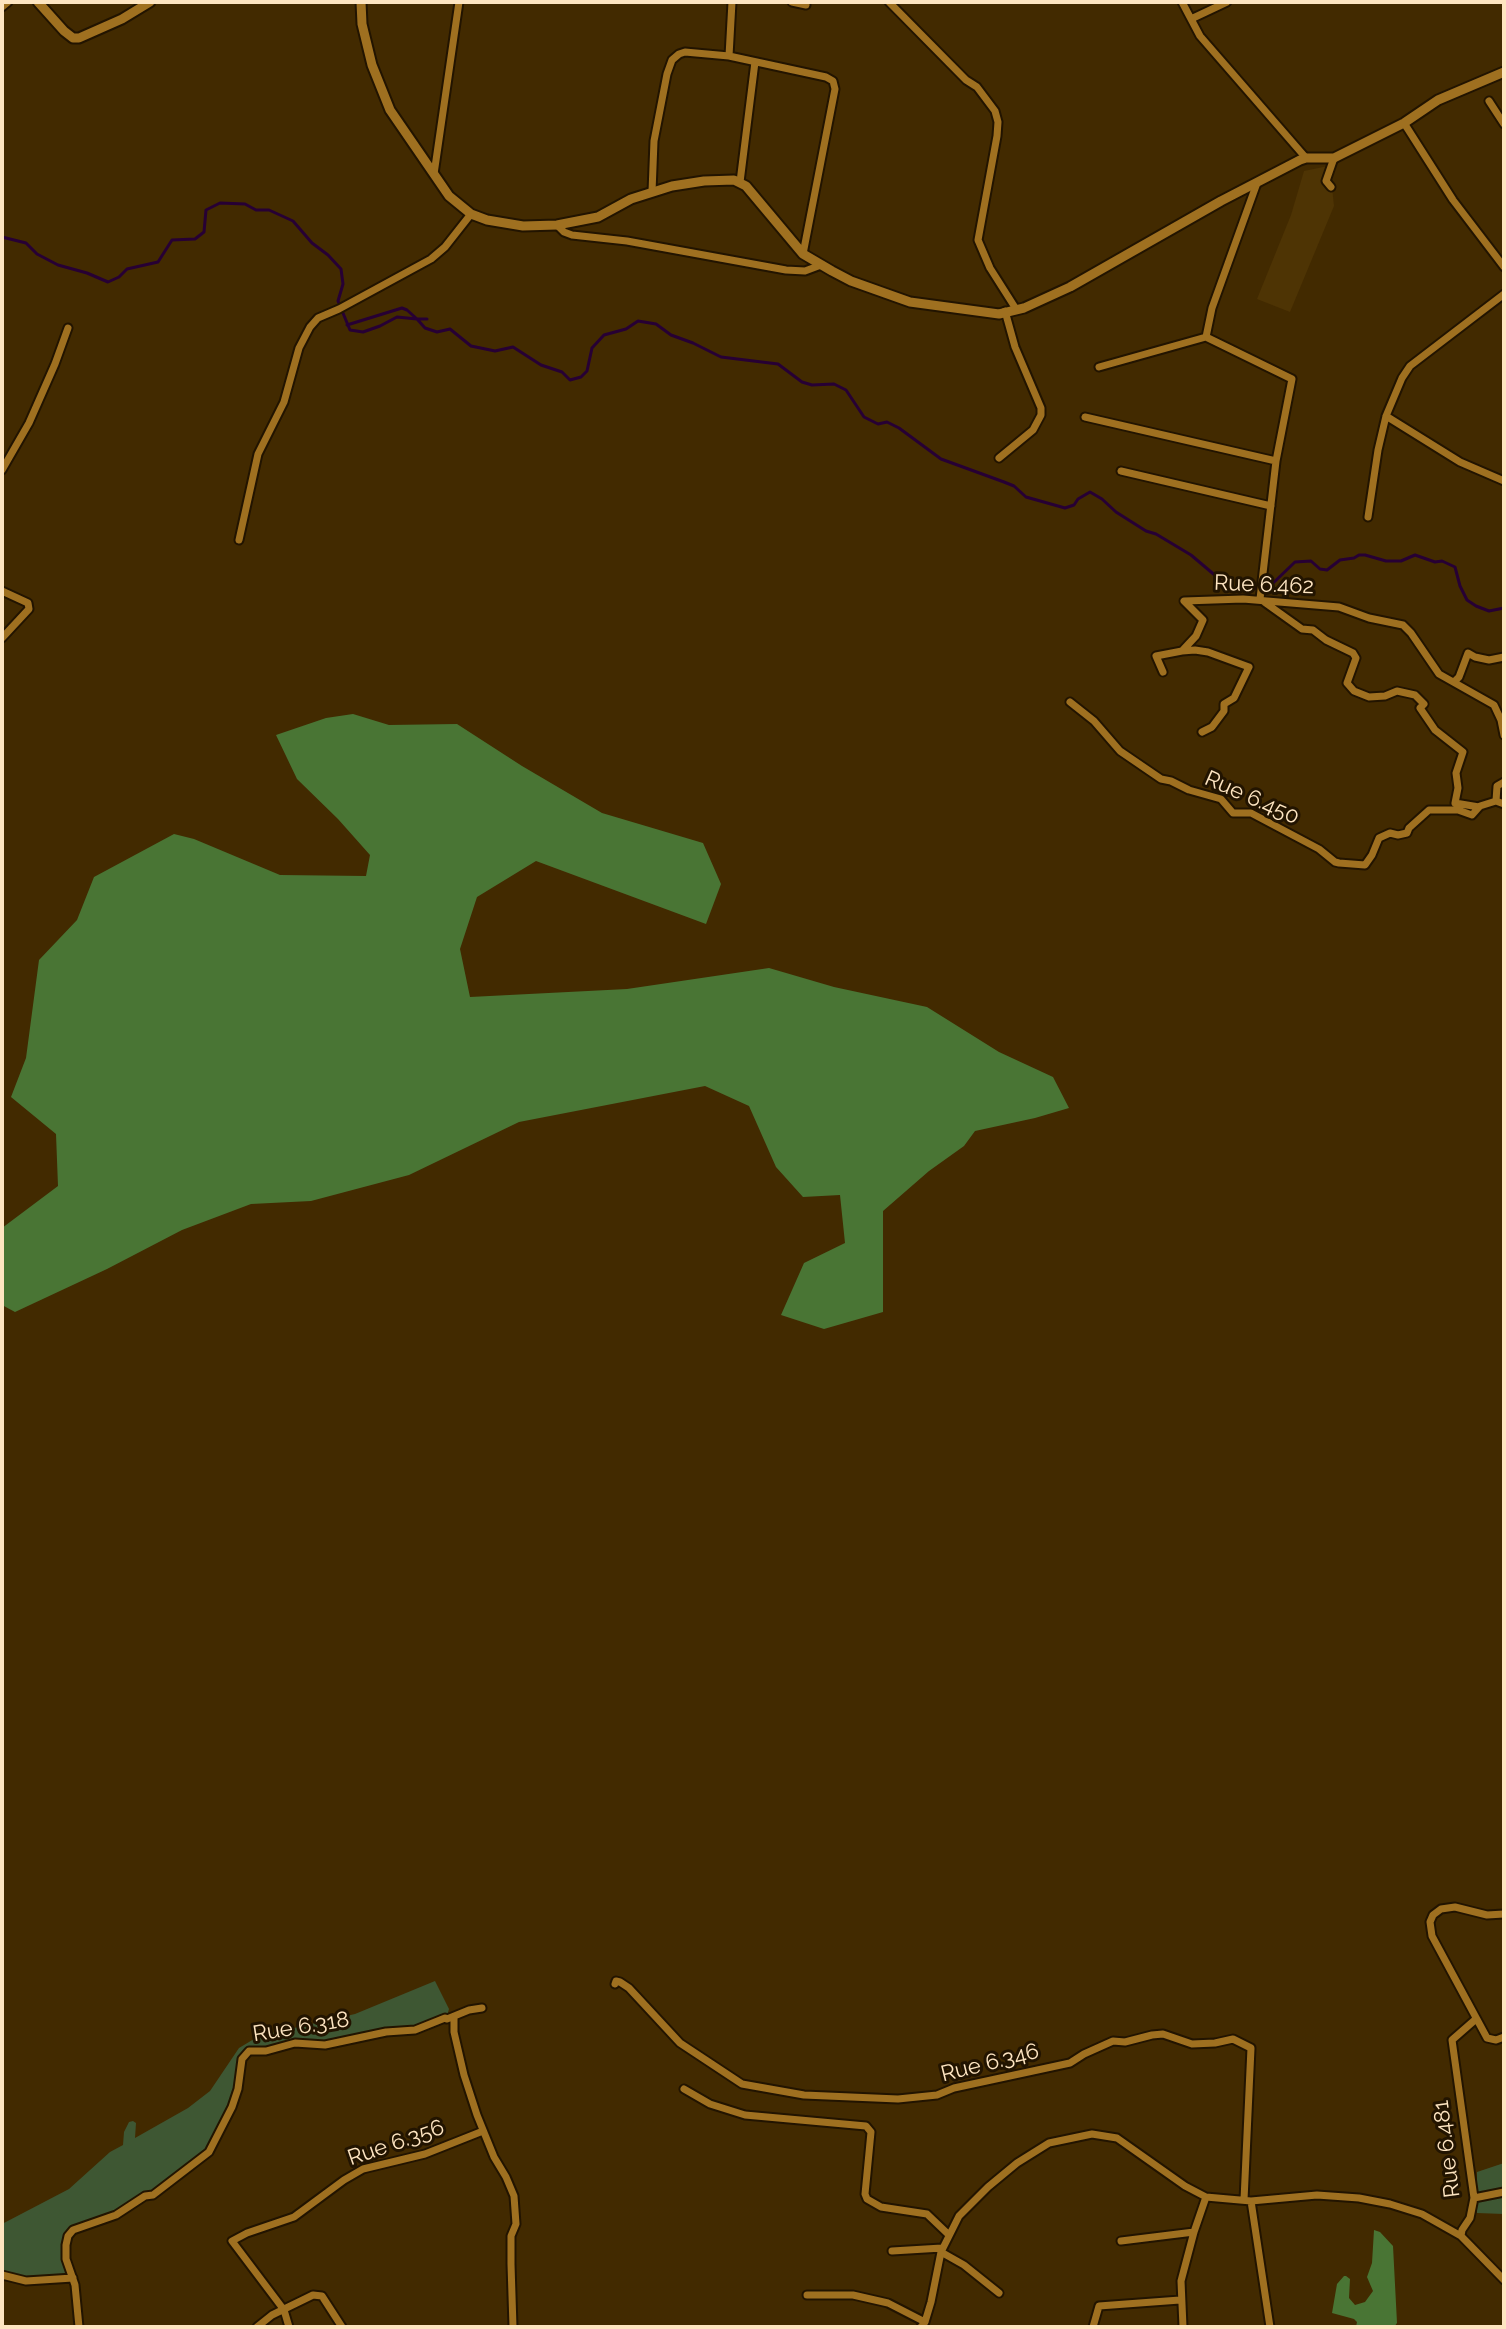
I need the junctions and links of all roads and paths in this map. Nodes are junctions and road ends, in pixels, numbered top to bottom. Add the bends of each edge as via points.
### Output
1 (8, 2) edge
2 (38, 2) edge
3 (150, 2) edge
4 (361, 2) edge
5 (459, 2) edge
6 (732, 2) edge
7 (792, 2) edge
8 (889, 2) edge
9 (1182, 2) edge
10 (1227, 2) edge
11 (806, 5) dead end
12 (2, 7) edge
13 (1191, 19) junction
14 (729, 56) junction
15 (755, 62) junction
16 (1504, 72) edge
17 (1489, 101) dead end
18 (1404, 123) junction
19 (1504, 124) edge
20 (1306, 158) junction
21 (1334, 158) junction
22 (434, 175) junction
23 (740, 182) junction
24 (1257, 183) junction
25 (1331, 187) dead end
26 (652, 192) junction
27 (471, 214) junction
28 (557, 225) junction
29 (803, 254) junction
30 (821, 265) junction
31 (1504, 267) edge
32 (1504, 294) edge
33 (1016, 309) junction
34 (1005, 311) junction
35 (68, 328) dead end
36 (1206, 337) junction
37 (1099, 367) dead end
38 (1386, 416) junction
39 (1085, 417) dead end
40 (999, 458) dead end
41 (1276, 461) junction
42 (2, 470) edge
43 (1121, 471) dead end
44 (1504, 481) edge
45 (1271, 506) junction
46 (1368, 517) dead end
47 (239, 540) dead end
48 (2, 591) edge
49 (1260, 599) junction
50 (2, 638) edge
51 (1182, 651) junction
52 (1504, 657) edge
53 (1163, 672) dead end
54 (1454, 682) junction
55 (1070, 702) dead end
56 (1202, 732) dead end
57 (1504, 735) edge
58 (1504, 782) edge
59 (1500, 803) edge
60 (1479, 807) junction
61 (1504, 1914) edge
62 (615, 1984) dead end
63 (482, 2008) dead end
64 (454, 2017) junction
65 (1476, 2019) junction
66 (1504, 2037) edge
67 (684, 2089) dead end
68 (483, 2131) junction
69 (1504, 2192) edge
70 (1206, 2197) junction
71 (1474, 2198) junction
72 (1247, 2201) junction
73 (1194, 2232) junction
74 (949, 2235) junction
75 (1461, 2236) junction
76 (1121, 2241) dead end
77 (942, 2250) junction
78 (892, 2251) dead end
79 (2, 2275) edge
80 (73, 2278) junction
81 (1504, 2280) edge
82 (999, 2293) dead end
83 (807, 2295) dead end
84 (1180, 2300) junction
85 (284, 2310) junction
86 (923, 2325) edge
87 (340, 2326) edge
88 (79, 2327) edge
89 (257, 2327) edge
90 (289, 2327) edge
91 (513, 2327) edge
92 (1093, 2327) edge
93 (1183, 2327) edge
94 (1270, 2327) edge

1 - 12 street
2 - 3 street via 73,38
4 - 22 street via 372,65 390,110
5 - 22 street
6 - 14 street
7 - 11 street
8 - 33 street via 995,111 997,136 978,240
9 - 13 street
10 - 13 street
13 - 20 street
14 - 15 street
14 - 26 street via 685,52 672,60 654,141
15 - 23 street
15 - 29 street via 833,81
16 - 18 street via 1438,100
17 - 19 street
18 - 21 street
18 - 31 street
20 - 21 street
20 - 24 street
21 - 25 street via 1326,181
22 - 27 street
23 - 26 street via 704,181
23 - 29 street
24 - 33 street via 1070,287
24 - 36 street
26 - 28 street via 598,217
27 - 28 street via 523,226
27 - 47 street via 431,259 310,327 284,402 258,454
28 - 30 street via 572,235 786,270
29 - 30 street
30 - 34 street via 910,302
32 - 38 street via 1410,366
33 - 34 street
34 - 40 street via 1041,415 1033,430
35 - 42 street via 29,423
36 - 37 street
36 - 41 street via 1292,379
38 - 44 street via 1460,462
38 - 46 street
39 - 41 street
41 - 45 street
43 - 45 street
45 - 49 street
48 - 50 street via 28,603 29,609
49 - 51 street, Rue 6.462 via 1184,601 1203,620
49 - 54 street, Rue 6.462 via 1339,607 1403,625 1439,674
49 - 60 street via 1302,629 1353,653 1347,683 1354,691 1369,697 1397,691 1415,695 1435,730 1463,752 1455,803
51 - 53 street via 1156,656
51 - 56 street via 1208,652 1249,667 1234,698
52 - 54 street via 1489,660 1468,653
54 - 57 street, Rue 6.462 via 1494,705
55 - 60 street, Rue 6.450 via 1120,751 1161,779 1221,799 1233,813 1251,813 1335,862 1365,865 1379,838 1407,833 1429,810 1472,815
58 - 59 street via 1497,786
59 - 60 street, Rue 6.450
61 - 65 street via 1455,1907 1441,1909 1430,1922 1432,1936
62 - 72 street, Rue 6.346 via 629,1988 680,2043 742,2084 804,2095 937,2095 1070,2063 1113,2041 1163,2034 1192,2044 1233,2039 1251,2048
63 - 64 street, Rue 6.318
64 - 68 street via 464,2075
64 - 80 street, Rue 6.318 via 415,2030 325,2045 295,2043 249,2051 242,2059 232,2107 209,2152 153,2195 73,2230 66,2259
65 - 66 street via 1487,2038
65 - 71 street, Rue 6.481 via 1452,2040
67 - 74 street via 745,2115 866,2126 871,2132 867,2199 881,2207 927,2214
68 - 85 street, Rue 6.356 via 425,2154 363,2169 294,2217 232,2241
68 - 91 street via 514,2196
69 - 71 street
70 - 72 street
70 - 73 street
70 - 74 street via 1117,2138 1092,2134 1049,2143 1017,2163 959,2216
71 - 75 street, Rue 6.481
72 - 75 street via 1317,2195 1359,2198 1422,2214
72 - 94 street, Rue 6.346
73 - 76 street
73 - 84 street
74 - 77 street
75 - 81 street
77 - 78 street
77 - 82 street
77 - 86 street
79 - 80 street via 26,2281
80 - 88 street, Rue 6.318
83 - 86 street via 853,2295 888,2303
84 - 92 street via 1099,2306
84 - 93 street
85 - 87 street via 307,2297 322,2296
85 - 89 street
85 - 90 street

